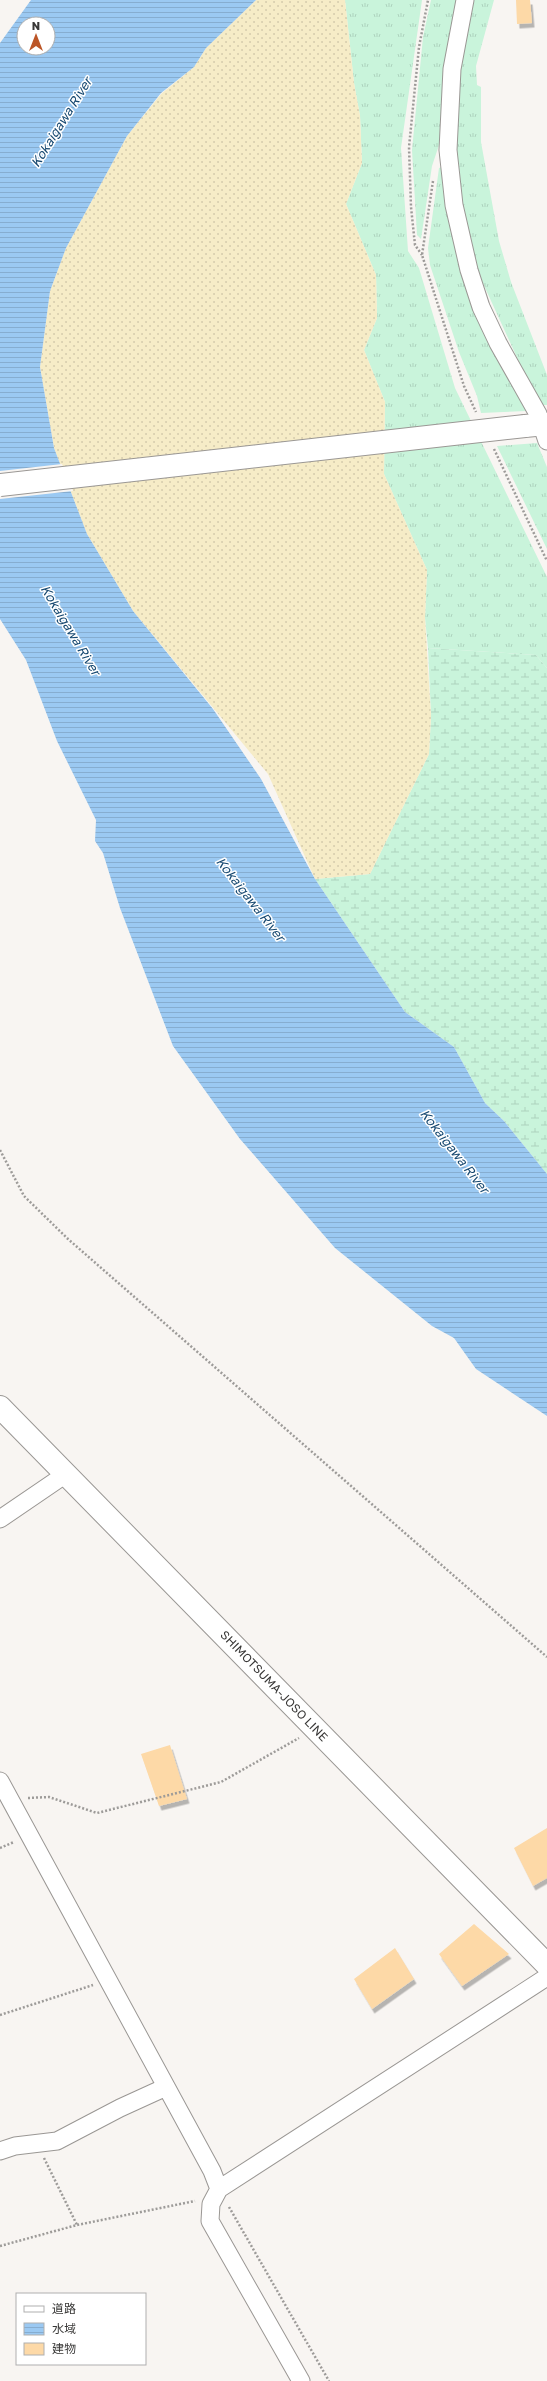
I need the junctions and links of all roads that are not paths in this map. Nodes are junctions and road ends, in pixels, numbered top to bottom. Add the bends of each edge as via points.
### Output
1 (465, 0) edge
2 (540, 429) edge
3 (0, 485) edge
4 (0, 1406) edge
5 (66, 1474) junction
6 (0, 1518) edge
7 (0, 1781) edge
8 (547, 1965) edge
9 (547, 1977) edge
10 (166, 2087) junction
11 (0, 2151) edge
12 (215, 2197) junction
13 (301, 2381) edge

1 - 2 street via 452,69 448,150 454,205 469,270 481,307 538,414
2 - 3 main road, bridge
4 - 5 main road, SHIMOTSUMA-JOSO LINE
5 - 6 street
5 - 8 main road, SHIMOTSUMA-JOSO LINE
7 - 10 street
9 - 12 street
10 - 11 street via 57,2141 15,2146
10 - 12 street via 212,2171
12 - 13 street via 210,2222

